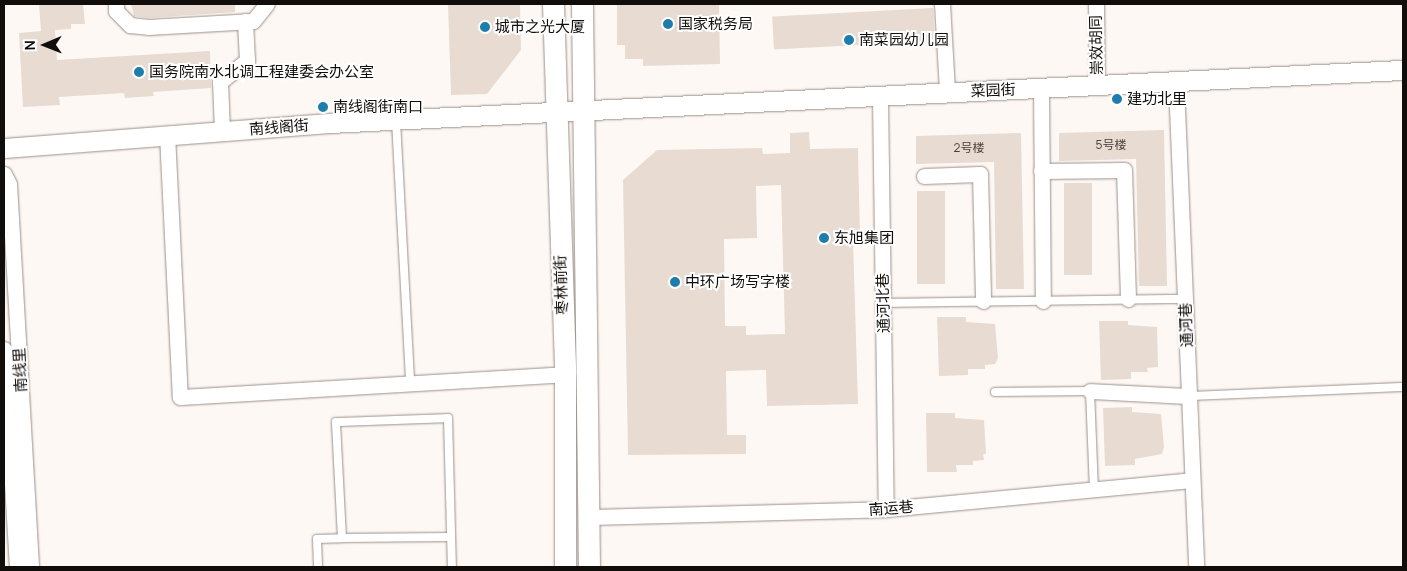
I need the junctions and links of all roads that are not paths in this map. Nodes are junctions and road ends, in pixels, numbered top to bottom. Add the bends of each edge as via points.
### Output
1 (116, 4) edge
2 (267, 4) edge
3 (553, 4) edge
4 (582, 4) edge
5 (942, 4) edge
6 (1096, 4) edge
7 (245, 21) junction
8 (1403, 70) edge
9 (1176, 84) junction
10 (1097, 87) junction
11 (1041, 88) junction
12 (947, 92) junction
13 (880, 97) junction
14 (582, 109) junction
15 (555, 110) junction
16 (396, 120) junction
17 (222, 131) junction
18 (167, 134) junction
19 (4, 148) edge
20 (1041, 171) junction
21 (4, 174) edge
22 (924, 176) dead end
23 (1185, 299) junction
24 (1128, 300) junction
25 (1043, 301) junction
26 (983, 302) junction
27 (883, 303) junction
28 (4, 349) edge
29 (565, 374) junction
30 (410, 381) junction
31 (1403, 387) edge
32 (1090, 391) junction
33 (995, 392) dead end
34 (1189, 396) junction
35 (1192, 480) junction
36 (1094, 490) junction
37 (886, 509) junction
38 (589, 517) junction
39 (449, 537) junction
40 (342, 538) junction
41 (17, 567) edge
42 (31, 567) edge
43 (318, 567) edge
44 (452, 567) edge
45 (565, 567) edge
46 (589, 567) edge
47 (1196, 567) edge

1 - 7 street via 116,11 130,25
2 - 7 street via 253,21
3 - 15 main road, 枣林前街
4 - 14 main road, 枣林前街
5 - 12 street
6 - 10 street, 崇效胡同
7 - 17 street via 247,60 220,82
8 - 9 street, 菜园街
9 - 10 street, 菜园街
9 - 23 street, 通河巷
10 - 11 street, 菜园街
11 - 12 street, 菜园街
11 - 20 street
12 - 13 street, 菜园街
13 - 14 street, 菜园街
13 - 27 street, 通河北巷
14 - 15 street, 菜园街
14 - 38 main road, 枣林前街
15 - 16 street, 南线阁街
15 - 29 main road, 枣林前街
16 - 17 street, 南线阁街
16 - 30 lane
17 - 18 street, 南线阁街
18 - 19 street, 南线阁街
18 - 30 street via 180,398
20 - 24 street via 1124,170
20 - 25 street
21 - 42 street, 南线里 via 9,184
22 - 26 street via 980,174
23 - 24 lane
23 - 34 street, 通河巷
24 - 25 lane
25 - 26 lane
26 - 27 lane
27 - 37 street, 通河北巷
28 - 41 street, 南线里
29 - 30 street
29 - 45 main road, 枣林前街
31 - 34 lane
32 - 33 lane
32 - 34 street
32 - 36 lane
34 - 35 street, 通河巷
35 - 36 street, 南运巷
35 - 47 street, 通河巷
36 - 37 street, 南运巷
37 - 38 street, 南运巷
38 - 46 main road, 枣林前街
39 - 40 lane
39 - 40 lane via 448,418 336,422
39 - 44 lane
40 - 43 lane via 318,538

